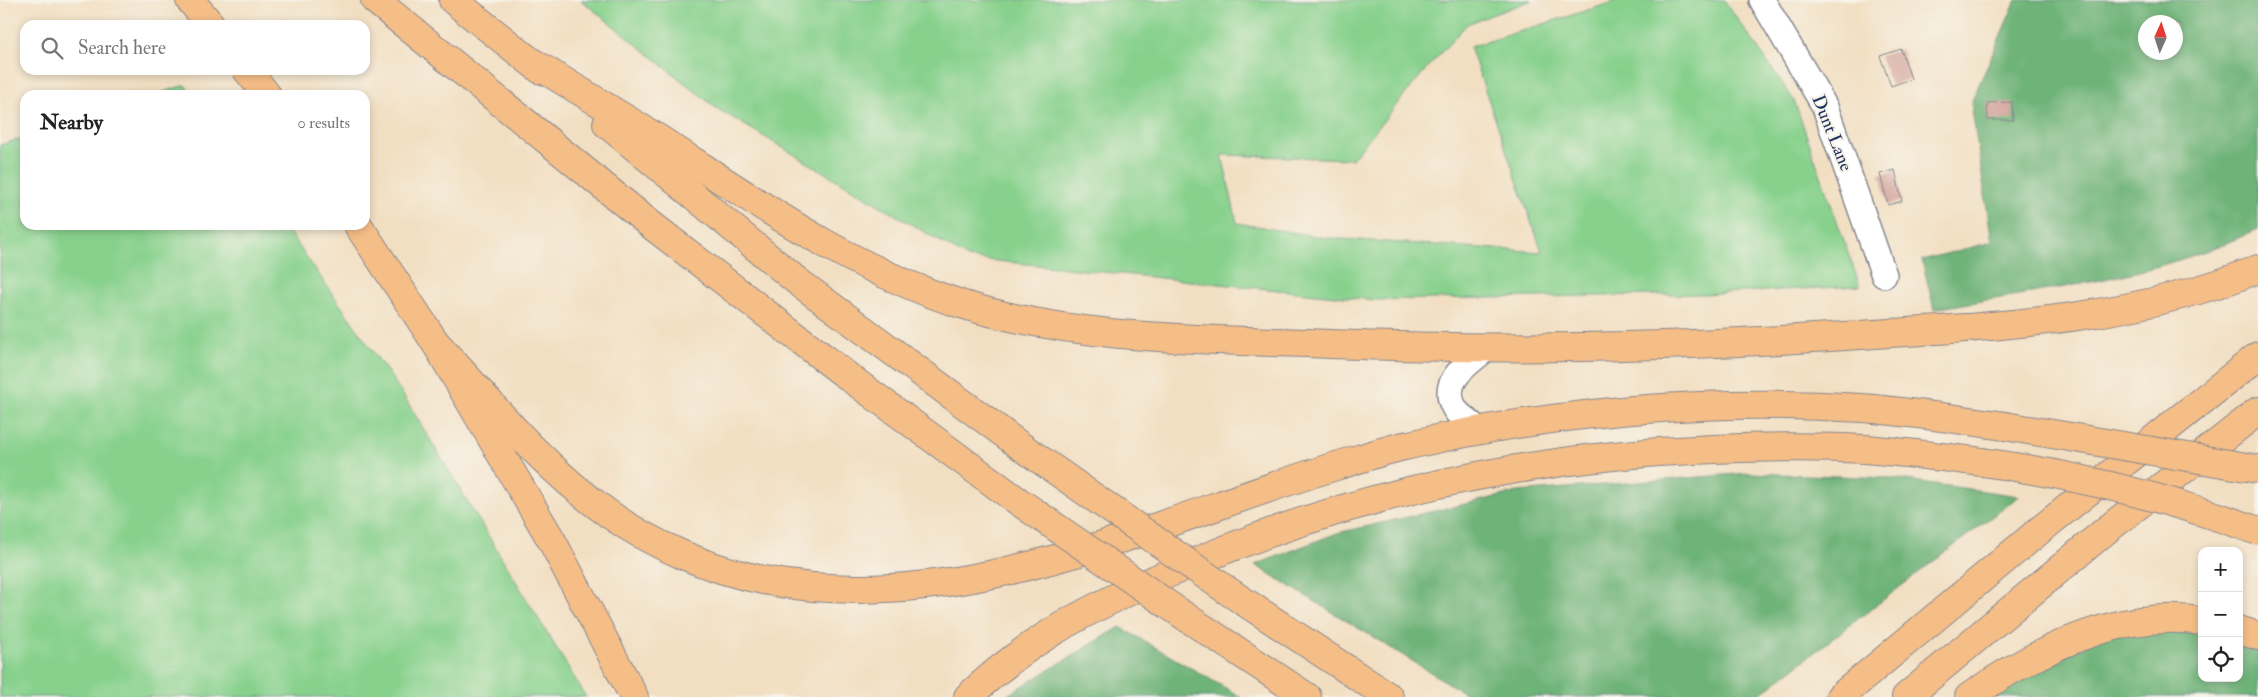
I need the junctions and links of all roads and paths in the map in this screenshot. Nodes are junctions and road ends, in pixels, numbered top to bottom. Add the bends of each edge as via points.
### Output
1 (190, 0) edge
2 (375, 0) edge
3 (453, 0) edge
4 (1762, 0) edge
5 (207, 20) edge
6 (527, 59) junction
7 (251, 75) edge
8 (263, 90) edge
9 (361, 230) edge
10 (2258, 269) edge
11 (1884, 275) dead end
12 (435, 342) junction
13 (1487, 348) junction
14 (2258, 356) edge
15 (2258, 411) edge
16 (1479, 430) junction
17 (2258, 469) edge
18 (2258, 531) edge
19 (2198, 621) edge
20 (2243, 631) edge
21 (2258, 636) edge
22 (634, 697) edge
23 (968, 697) edge
24 (1307, 697) edge
25 (1388, 697) edge
26 (1840, 697) edge
27 (1906, 697) edge
28 (1969, 697) edge

1 - 5 highway
2 - 24 highway, bridge via 658,230 842,372 1015,499
3 - 6 highway
4 - 11 street, Dunt Lane via 1825,107
6 - 13 highway via 809,235 903,282 960,304 1066,328 1128,334
6 - 25 highway, bridge via 797,281 1022,447 1228,591
7 - 8 highway
9 - 12 highway
10 - 13 highway via 2218,285 2133,307 2014,324 1832,337
12 - 16 highway via 533,450 573,487 612,516 684,556 713,567 816,589 855,591 920,586 1023,567 1104,545 1297,478 1404,446
12 - 22 highway via 552,541
13 - 16 street via 1455,375 1450,394 1455,410
14 - 26 highway via 2040,530
15 - 27 highway via 2104,532
16 - 17 highway, bridge via 1609,412 1742,405 1866,409 2005,426
18 - 23 highway, bridge via 2177,503 2037,470 1862,449 1794,447 1573,459 1399,492 1229,547 1115,596 1044,637 1008,662
19 - 28 highway via 2166,618 2104,629 2027,661
20 - 21 highway

